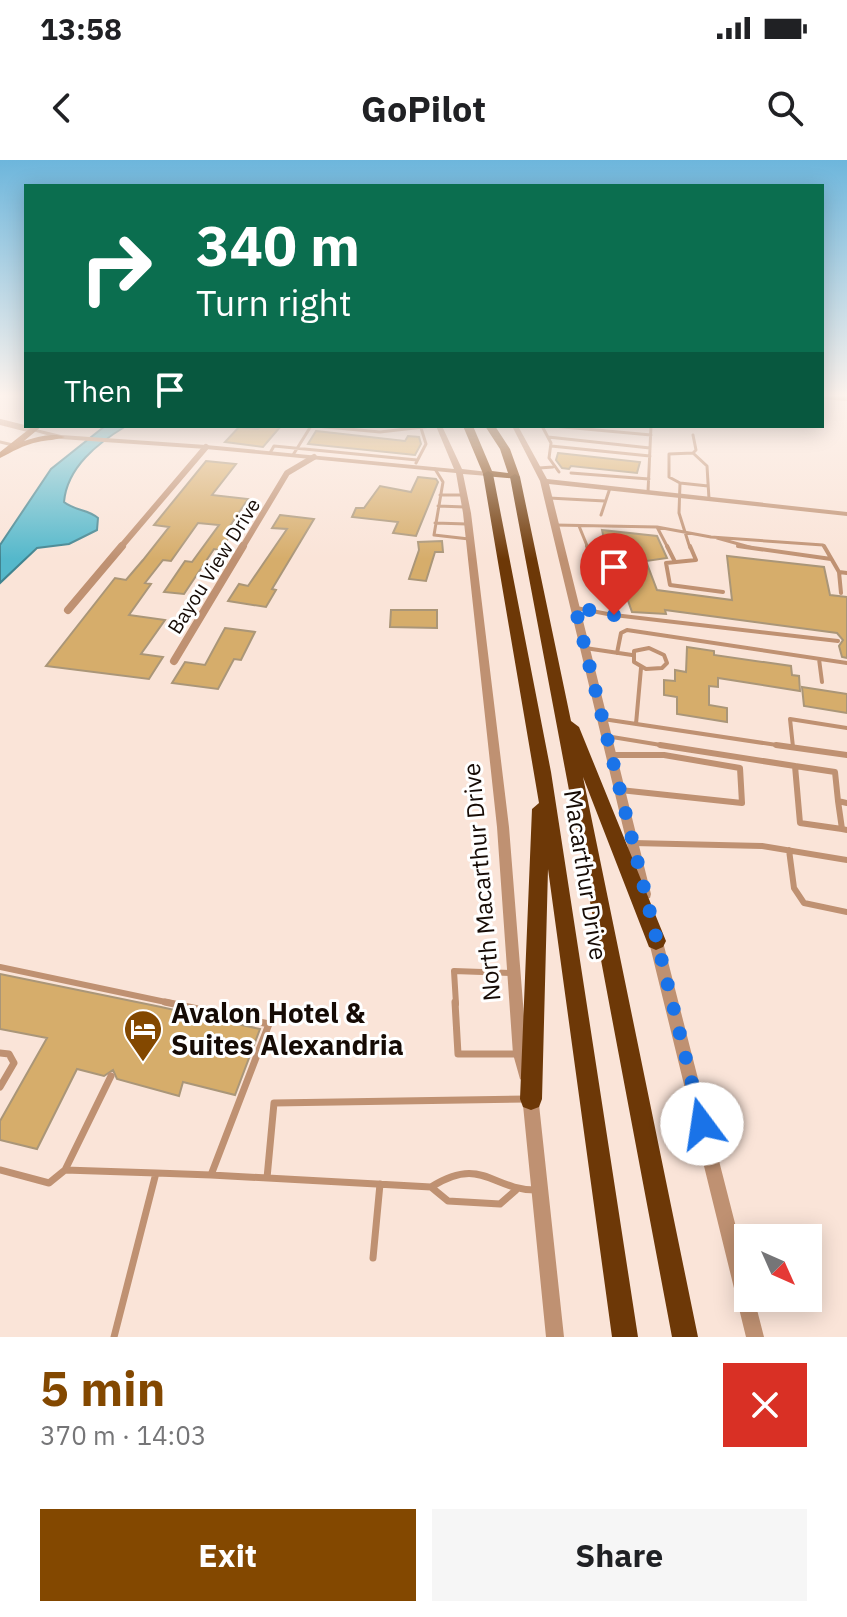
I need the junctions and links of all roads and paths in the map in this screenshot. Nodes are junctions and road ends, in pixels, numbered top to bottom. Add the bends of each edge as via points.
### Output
1 (650, 448) edge
2 (204, 449) edge
3 (227, 449) edge
4 (298, 449) edge
5 (423, 449) edge
6 (448, 449) edge
7 (478, 449) edge
8 (505, 449) edge
9 (528, 449) edge
10 (551, 449) edge
11 (580, 449) edge
12 (696, 449) edge
13 (296, 452) junction
14 (693, 453) junction
15 (650, 456) junction
16 (314, 457) junction
17 (362, 458) junction
18 (416, 463) junction
19 (553, 467) junction
20 (539, 468) junction
21 (435, 469) junction
22 (559, 472) dead end
23 (571, 473) dead end
24 (488, 474) junction
25 (460, 477) junction
26 (515, 477) junction
27 (649, 479) junction
28 (544, 481) junction
29 (443, 482) junction
30 (680, 483) junction
31 (708, 486) junction
32 (610, 488) junction
33 (648, 492) junction
34 (440, 495) junction
35 (676, 495) junction
36 (548, 498) junction
37 (709, 499) junction
38 (466, 501) junction
39 (605, 501) junction
40 (438, 506) junction
41 (847, 514) edge
42 (601, 515) dead end
43 (435, 523) junction
44 (468, 524) junction
45 (555, 525) junction
46 (579, 526) junction
47 (657, 527) junction
48 (681, 528) junction
49 (716, 537) junction
50 (470, 539) junction
51 (831, 559) junction
52 (675, 562) junction
53 (839, 572) junction
54 (847, 573) edge
55 (723, 592) dead end
56 (841, 593) dead end
57 (575, 607) junction
58 (68, 610) dead end
59 (614, 615) junction
60 (838, 641) dead end
61 (584, 648) junction
62 (617, 653) junction
63 (632, 655) junction
64 (819, 659) junction
65 (174, 661) dead end
66 (847, 663) edge
67 (641, 668) junction
68 (822, 682) dead end
69 (557, 697) junction
70 (602, 719) junction
71 (636, 724) junction
72 (847, 728) edge
73 (606, 736) junction
74 (793, 747) junction
75 (611, 755) junction
76 (847, 755) edge
77 (795, 766) junction
78 (543, 772) junction
79 (619, 789) junction
80 (838, 801) junction
81 (847, 803) edge
82 (844, 830) edge
83 (632, 843) junction
84 (789, 850) junction
85 (847, 860) edge
86 (847, 912) edge
87 (656, 941) junction
88 (0, 967) edge
89 (514, 973) junction
90 (0, 1053) edge
91 (520, 1054) junction
92 (111, 1076) dead end
93 (0, 1087) edge
94 (531, 1099) junction
95 (0, 1170) edge
96 (65, 1170) junction
97 (156, 1173) junction
98 (211, 1175) junction
99 (267, 1178) junction
100 (380, 1184) junction
101 (431, 1187) junction
102 (516, 1190) junction
103 (540, 1190) junction
104 (373, 1258) dead end
105 (114, 1337) edge
106 (555, 1337) edge
107 (625, 1337) edge
108 (685, 1337) edge
109 (755, 1337) edge

1 - 15 lane
2 - 58 street
3 - 13 street
4 - 13 lane
5 - 18 lane
6 - 25 street, North Macarthur Drive
7 - 24 highway, Macarthur Drive
8 - 26 highway, Macarthur Drive
9 - 20 street
10 - 19 lane
11 - 15 lane
12 - 14 lane
13 - 16 street
13 - 17 lane
14 - 30 lane via 669,454 669,477
14 - 31 lane via 707,466
15 - 27 lane
16 - 17 street
16 - 65 street, Bayou View Drive via 287,473
17 - 18 street
18 - 21 street
19 - 20 lane
19 - 22 lane
20 - 28 street
21 - 25 street
21 - 29 lane
23 - 27 lane
24 - 25 street
24 - 26 highway
24 - 78 highway, Macarthur Drive
25 - 29 lane
25 - 38 street, North Macarthur Drive
26 - 69 highway, Macarthur Drive
27 - 33 lane
28 - 32 street
28 - 36 street
29 - 34 lane
30 - 31 lane
30 - 35 lane
31 - 37 lane
32 - 33 street
32 - 39 lane
33 - 35 street
34 - 38 lane
34 - 40 lane
35 - 37 street
35 - 48 lane
36 - 39 lane
36 - 45 street
37 - 41 street
38 - 40 lane
38 - 44 street, North Macarthur Drive
39 - 42 lane
40 - 43 lane
43 - 44 lane
43 - 50 lane via 437,537
44 - 50 street, North Macarthur Drive
45 - 46 lane
45 - 57 street
46 - 47 lane
46 - 59 lane
47 - 48 lane
47 - 52 lane
48 - 49 lane
48 - 52 lane via 696,560
49 - 51 lane via 737,546
49 - 51 lane via 745,535 823,545
50 - 89 street, North Macarthur Drive
51 - 53 lane
52 - 55 lane via 666,563 670,585
53 - 54 lane
53 - 56 lane
57 - 59 lane
57 - 61 street
59 - 60 lane
61 - 62 lane
61 - 70 street
62 - 63 lane
62 - 64 lane via 621,633 627,630
63 - 67 lane
63 - 67 lane via 649,648 667,659 662,668
64 - 66 lane
64 - 68 lane
67 - 71 lane
69 - 87 highway
69 - 108 highway, Macarthur Drive
70 - 71 lane
70 - 73 street
71 - 74 lane
72 - 74 lane via 790,719
73 - 75 street
73 - 77 lane
74 - 76 lane
75 - 79 street
75 - 79 lane via 664,755 740,768 742,803
77 - 80 lane via 835,772
77 - 82 lane via 800,823
78 - 94 highway
78 - 107 highway, Macarthur Drive
79 - 83 street
80 - 81 lane
80 - 82 lane
83 - 84 lane
83 - 87 street
84 - 85 lane
84 - 86 lane via 794,888 804,903
87 - 109 street
88 - 98 lane via 269,1024
89 - 91 street, North Macarthur Drive
89 - 91 lane via 454,971 458,1054
90 - 93 lane via 9,1054 14,1063
91 - 94 street, North Macarthur Drive
92 - 96 lane
94 - 99 lane via 274,1103
94 - 103 street, North Macarthur Drive
95 - 96 lane via 49,1183
96 - 97 lane
97 - 98 lane
97 - 105 lane
98 - 99 lane
99 - 100 lane
100 - 101 lane
100 - 104 lane
101 - 102 lane via 448,1201 500,1204
101 - 102 lane via 449,1173 499,1175
102 - 103 lane
103 - 106 street, North Macarthur Drive

